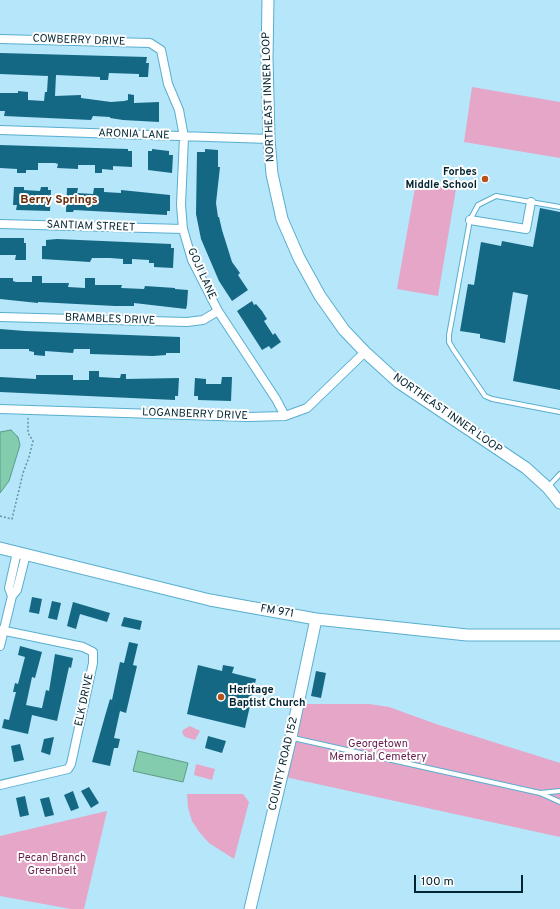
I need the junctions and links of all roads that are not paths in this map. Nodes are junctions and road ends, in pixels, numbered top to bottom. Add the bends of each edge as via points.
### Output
1 (268, 0) edge
2 (0, 39) edge
3 (157, 46) joint
4 (0, 130) edge
5 (184, 137) junction
6 (269, 139) junction
7 (531, 202) junction
8 (560, 207) edge
9 (470, 220) junction
10 (0, 224) edge
11 (183, 229) junction
12 (218, 311) junction
13 (0, 317) edge
14 (365, 352) junction
15 (0, 408) edge
16 (560, 412) edge
17 (285, 416) junction
18 (560, 474) edge
19 (548, 488) junction
20 (560, 504) edge
21 (0, 548) edge
22 (21, 553) junction
23 (316, 619) junction
24 (2, 631) edge
25 (560, 635) edge
26 (0, 646) edge
27 (291, 737) junction
28 (0, 786) edge
29 (560, 790) edge
30 (540, 793) junction
31 (560, 802) edge
32 (250, 909) edge

1 - 6 main road, NORTHEAST INNER LOOP via 266,58
2 - 3 street, COWBERRY DRIVE via 150,43
3 - 5 street, GOJI LANE via 163,56 168,84 179,110
4 - 5 street, ARONIA LANE
5 - 6 street, ARONIA LANE
5 - 11 street, GOJI LANE via 181,205
6 - 14 main road, NORTHEAST INNER LOOP via 272,174 282,219 299,258 320,296 344,330
7 - 8 lane
7 - 9 lane via 496,196 478,205
7 - 9 street via 526,229
9 - 16 lane via 449,342 485,396
10 - 11 street, SANTIAM STREET
11 - 12 street, GOJI LANE via 192,260
12 - 13 street, BRAMBLES DRIVE via 203,320 187,322
12 - 17 street, GOJI LANE
14 - 17 street, LOGANBERRY DRIVE via 306,408
14 - 19 main road, NORTHEAST INNER LOOP via 398,382 526,468
15 - 17 street, LOGANBERRY DRIVE via 240,417
18 - 19 lane
19 - 20 main road, NORTHEAST INNER LOOP
21 - 22 main road, FM 971 / FM 971
22 - 23 main road, FM 971 / FM 971 via 210,600
22 - 24 street via 17,590 12,596
23 - 25 main road, FM 971 / FM 971 via 467,635
23 - 27 main road, COUNTY ROAD 152
24 - 26 street
24 - 28 street, ELK DRIVE via 83,647 93,652 93,663 68,769
27 - 30 lane
27 - 32 main road, COUNTY ROAD 152
29 - 30 lane
30 - 31 lane

